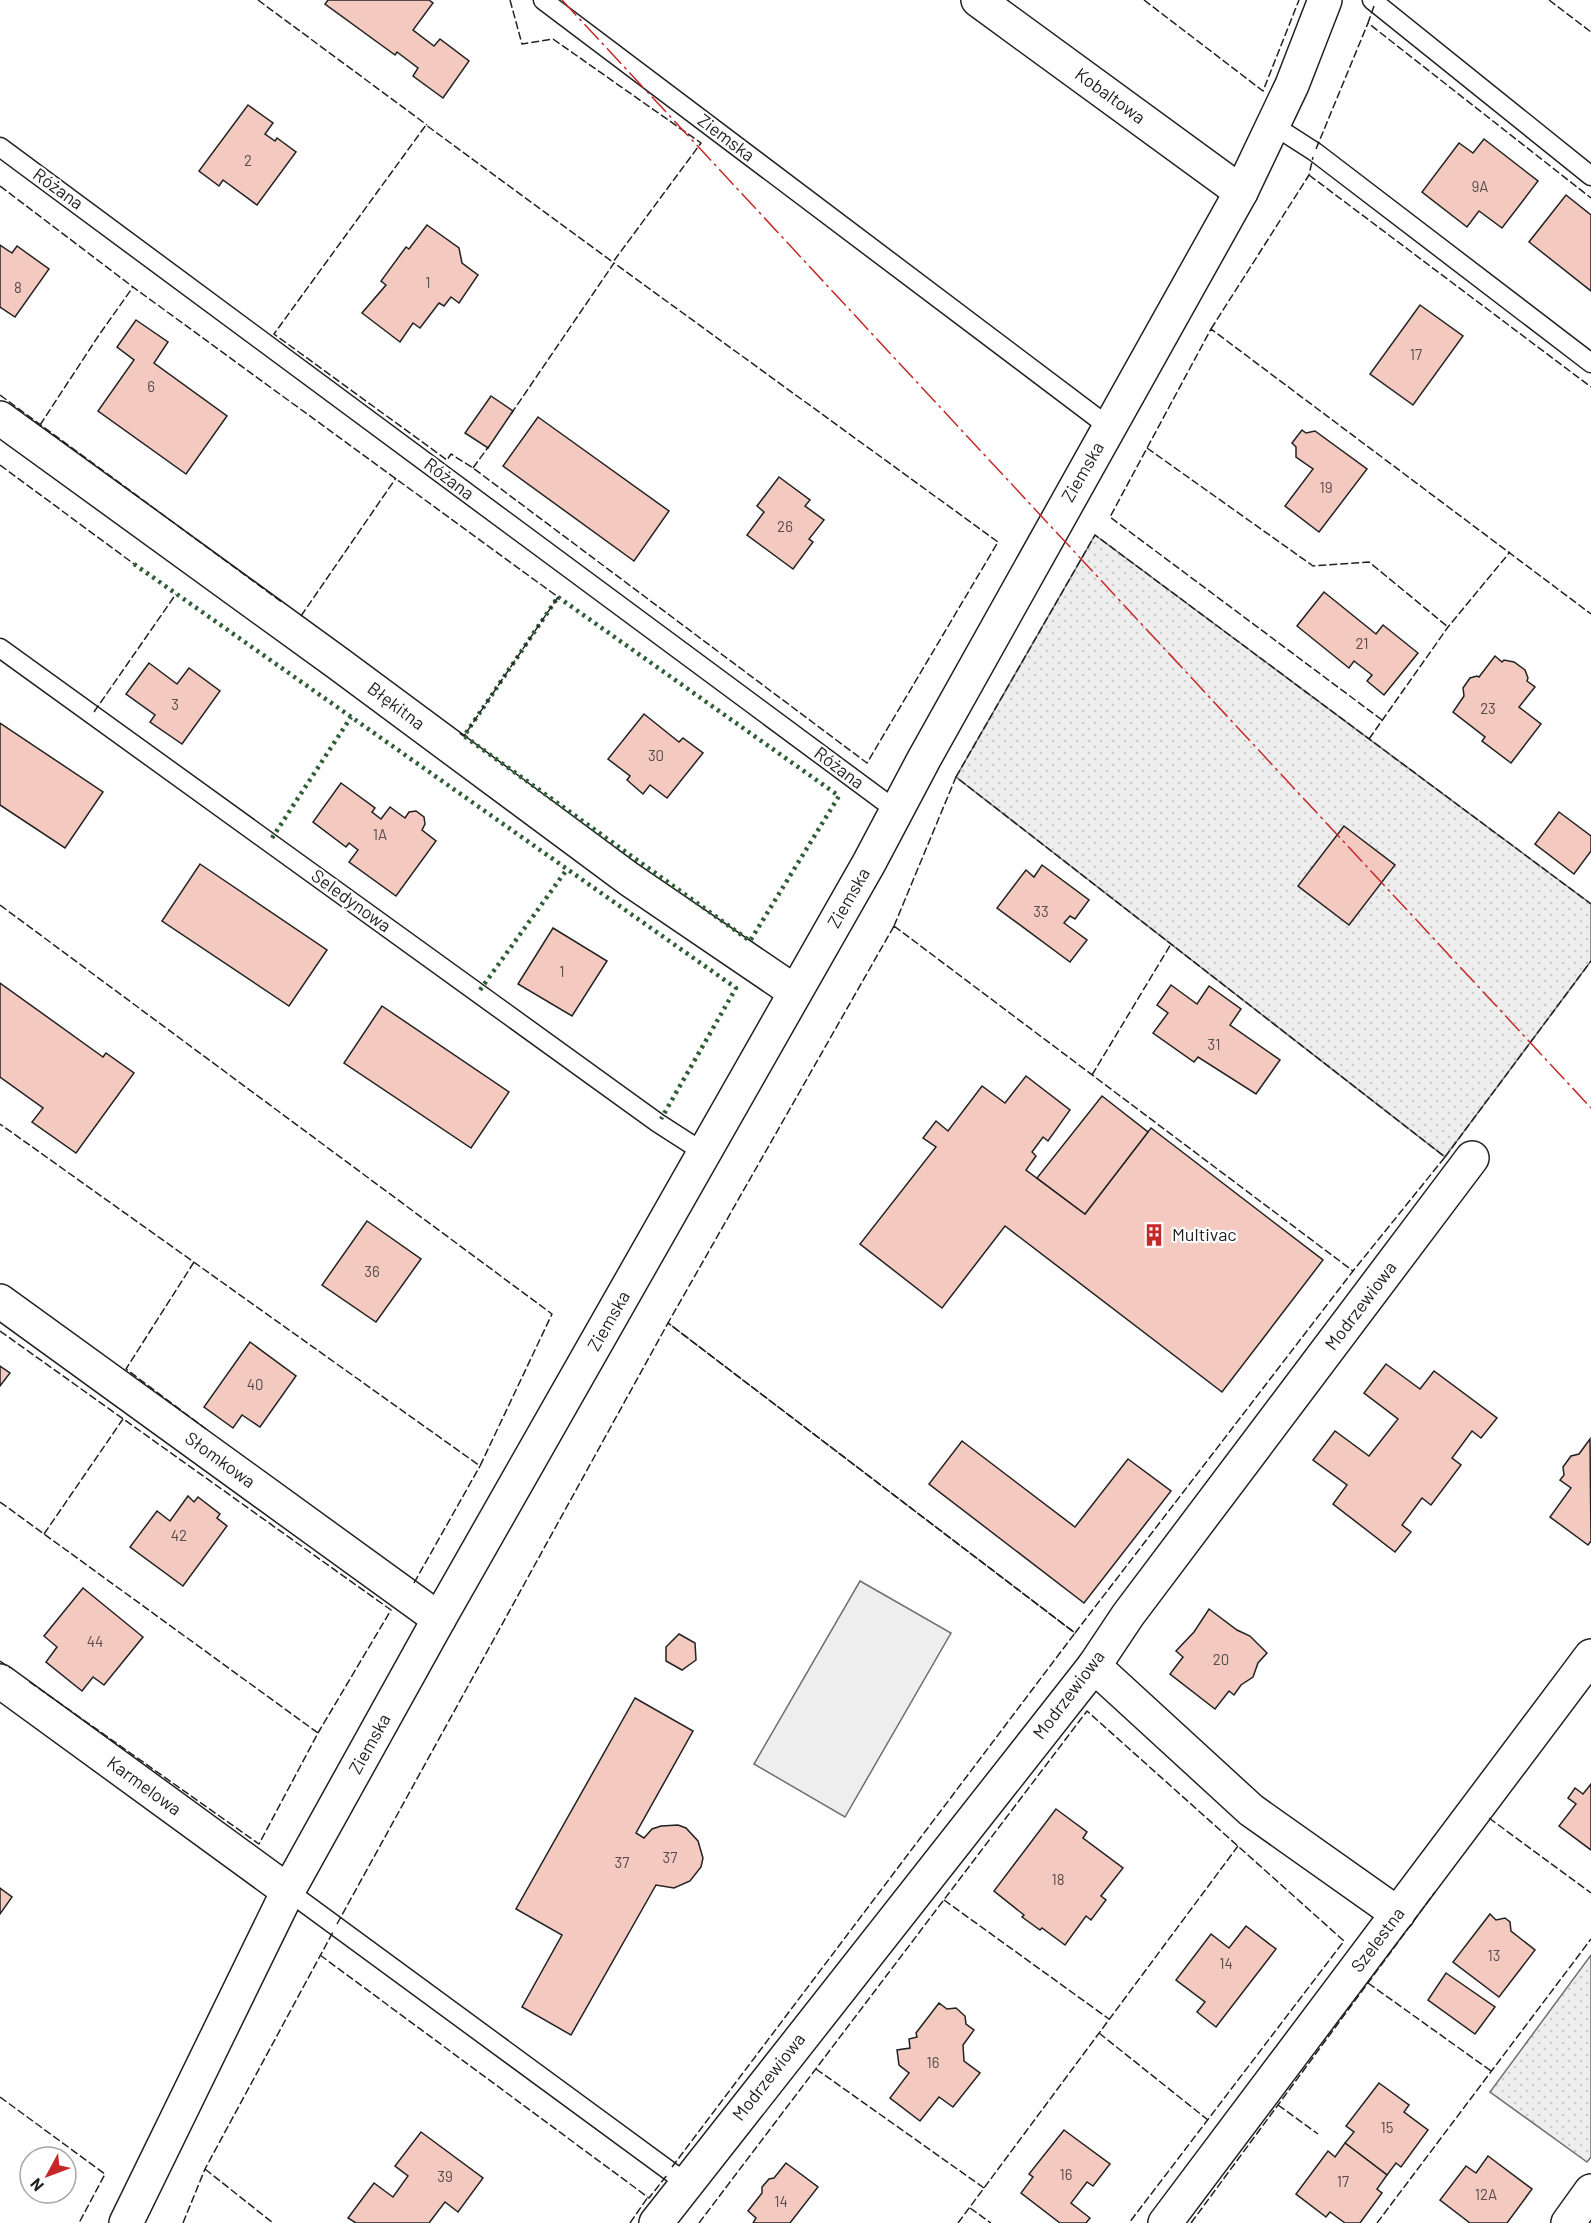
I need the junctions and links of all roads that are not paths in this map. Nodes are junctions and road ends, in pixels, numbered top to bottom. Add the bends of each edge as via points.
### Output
1 (543, 0) edge
2 (978, 0) edge
3 (1325, 0) edge
4 (1372, 0) edge
5 (1273, 125) junction
6 (0, 147) edge
7 (1591, 176) edge
8 (1241, 192) junction
9 (1591, 363) edge
10 (0, 418) edge
11 (1109, 427) junction
12 (0, 648) edge
13 (897, 811) junction
14 (795, 992) junction
15 (704, 1152) junction
16 (1472, 1158) dead end
17 (0, 1301) edge
18 (439, 1618) junction
19 (1591, 1656) edge
20 (1094, 1666) junction
21 (0, 1680) edge
22 (288, 1891) junction
23 (1398, 1914) junction
24 (686, 2183) junction
25 (1591, 2191) edge
26 (126, 2223) edge
27 (656, 2223) edge
28 (1165, 2223) edge
29 (1568, 2223) edge

1 - 11 lane, Ziemska
2 - 8 street, Kobaltowa
3 - 5 street, Ziemska
4 - 7 lane
5 - 8 street, Ziemska
5 - 9 lane via 1315,152
6 - 13 lane, Różana
8 - 11 street, Ziemska
10 - 14 street, Błękitna via 629,879
11 - 13 street, Ziemska
12 - 15 lane, Seledynowa
13 - 14 street, Ziemska
14 - 15 street, Ziemska
15 - 18 street, Ziemska
16 - 20 street, Modrzewiowa
17 - 18 street, Słomkowa
18 - 22 street, Ziemska
19 - 23 street, Szelestna
20 - 23 street via 1251,1810
20 - 24 street, Modrzewiowa
21 - 22 street, Karmelowa
22 - 24 lane
22 - 26 street, Ziemska
23 - 28 street, Szelestna
24 - 27 street, Modrzewiowa
25 - 29 street

